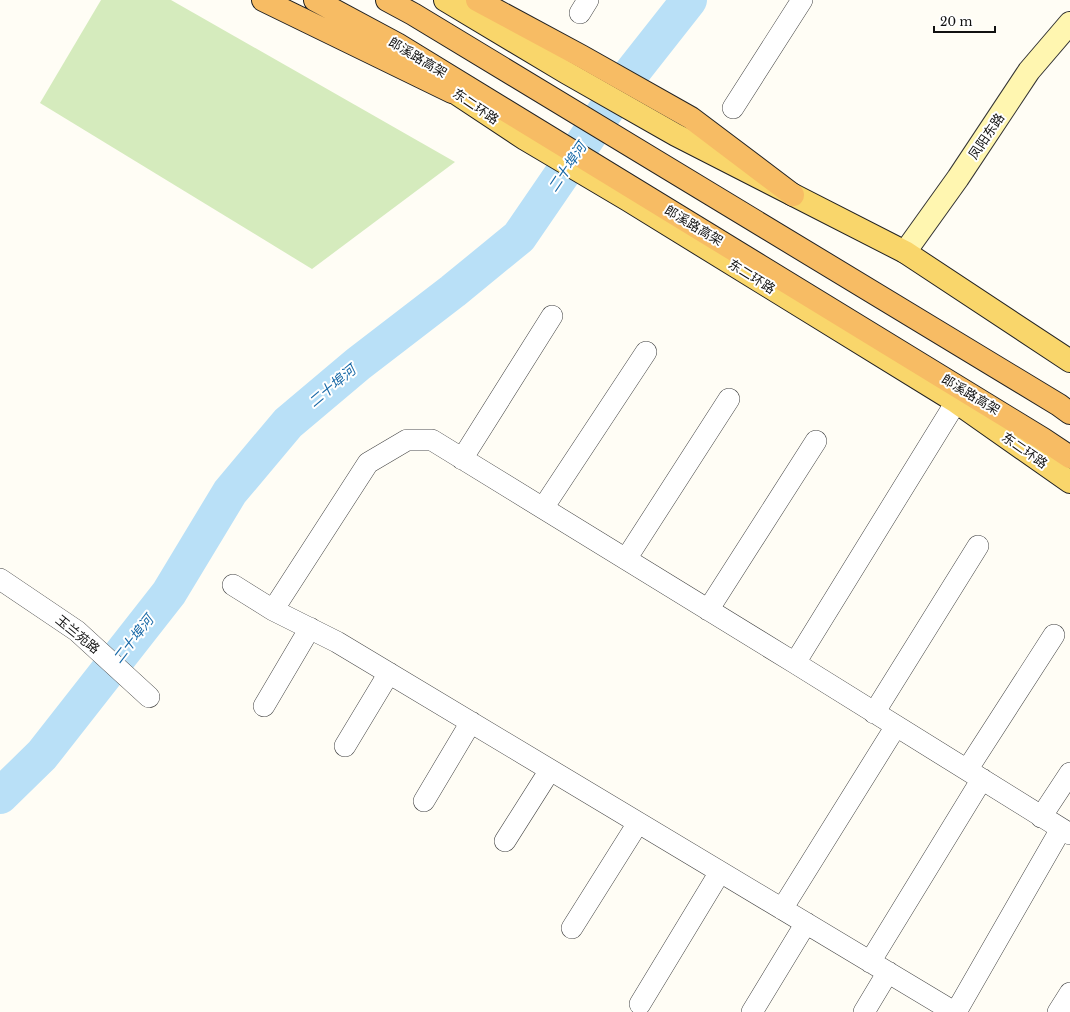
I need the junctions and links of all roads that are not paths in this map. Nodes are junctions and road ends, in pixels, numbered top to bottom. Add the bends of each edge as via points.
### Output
1 (263, 0) edge
2 (309, 0) edge
3 (315, 0) edge
4 (386, 0) edge
5 (444, 0) edge
6 (477, 0) edge
7 (802, 0) edge
8 (1070, 23) edge
9 (462, 97) junction
10 (733, 108) dead end
11 (793, 195) junction
12 (905, 252) junction
13 (552, 316) dead end
14 (646, 352) dead end
15 (1070, 361) edge
16 (729, 400) dead end
17 (956, 402) junction
18 (1070, 413) edge
19 (816, 441) dead end
20 (1070, 457) edge
21 (462, 458) junction
22 (1070, 482) edge
23 (543, 508) junction
24 (978, 546) dead end
25 (626, 559) junction
26 (0, 579) edge
27 (233, 585) dead end
28 (273, 610) junction
29 (708, 610) junction
30 (310, 628) junction
31 (1054, 635) dead end
32 (795, 663) junction
33 (389, 673) junction
34 (149, 697) dead end
35 (264, 706) dead end
36 (874, 712) junction
37 (470, 722) junction
38 (896, 726) junction
39 (345, 746) dead end
40 (550, 770) junction
41 (1070, 772) edge
42 (974, 775) junction
43 (424, 801) dead end
44 (1042, 817) junction
45 (638, 823) junction
46 (1065, 832) edge
47 (505, 841) dead end
48 (720, 872) junction
49 (782, 909) junction
50 (806, 923) junction
51 (572, 928) dead end
52 (870, 962) junction
53 (888, 972) junction
54 (1070, 992) edge
55 (640, 1004) dead end
56 (752, 1012) edge
57 (864, 1012) edge
58 (955, 1012) edge
59 (1058, 1012) edge

1 - 9 highway
2 - 9 main road, 东二环路 via 340,14
3 - 20 highway, 郎溪路高架 via 397,44
4 - 18 highway
5 - 11 main road via 676,135
6 - 11 highway via 691,118
7 - 10 street
8 - 12 main road, 凤阳东路 via 1029,71
9 - 17 main road, 东二环路 via 525,140 628,200
11 - 12 main road
12 - 15 main road
13 - 21 street
14 - 23 street
16 - 25 street
17 - 22 main road, 东二环路
17 - 32 street
19 - 29 street
21 - 23 street
21 - 28 street via 432,440 407,440 368,463
23 - 25 street
24 - 36 street
25 - 29 street
26 - 34 street, 玉兰苑路 via 77,631
27 - 28 street
28 - 30 street
29 - 32 street
30 - 33 street
30 - 35 street
31 - 42 street
32 - 36 street
33 - 37 street
33 - 39 street
36 - 38 street
37 - 40 street
37 - 43 street
38 - 42 street
38 - 49 street
40 - 45 street
40 - 47 street
41 - 44 street
42 - 44 street
42 - 52 street
44 - 46 street
45 - 48 street
45 - 51 street
46 - 58 street
48 - 49 street
48 - 55 street
49 - 50 street
50 - 52 street
50 - 56 street
52 - 53 street
53 - 57 street
53 - 58 street
54 - 59 street

